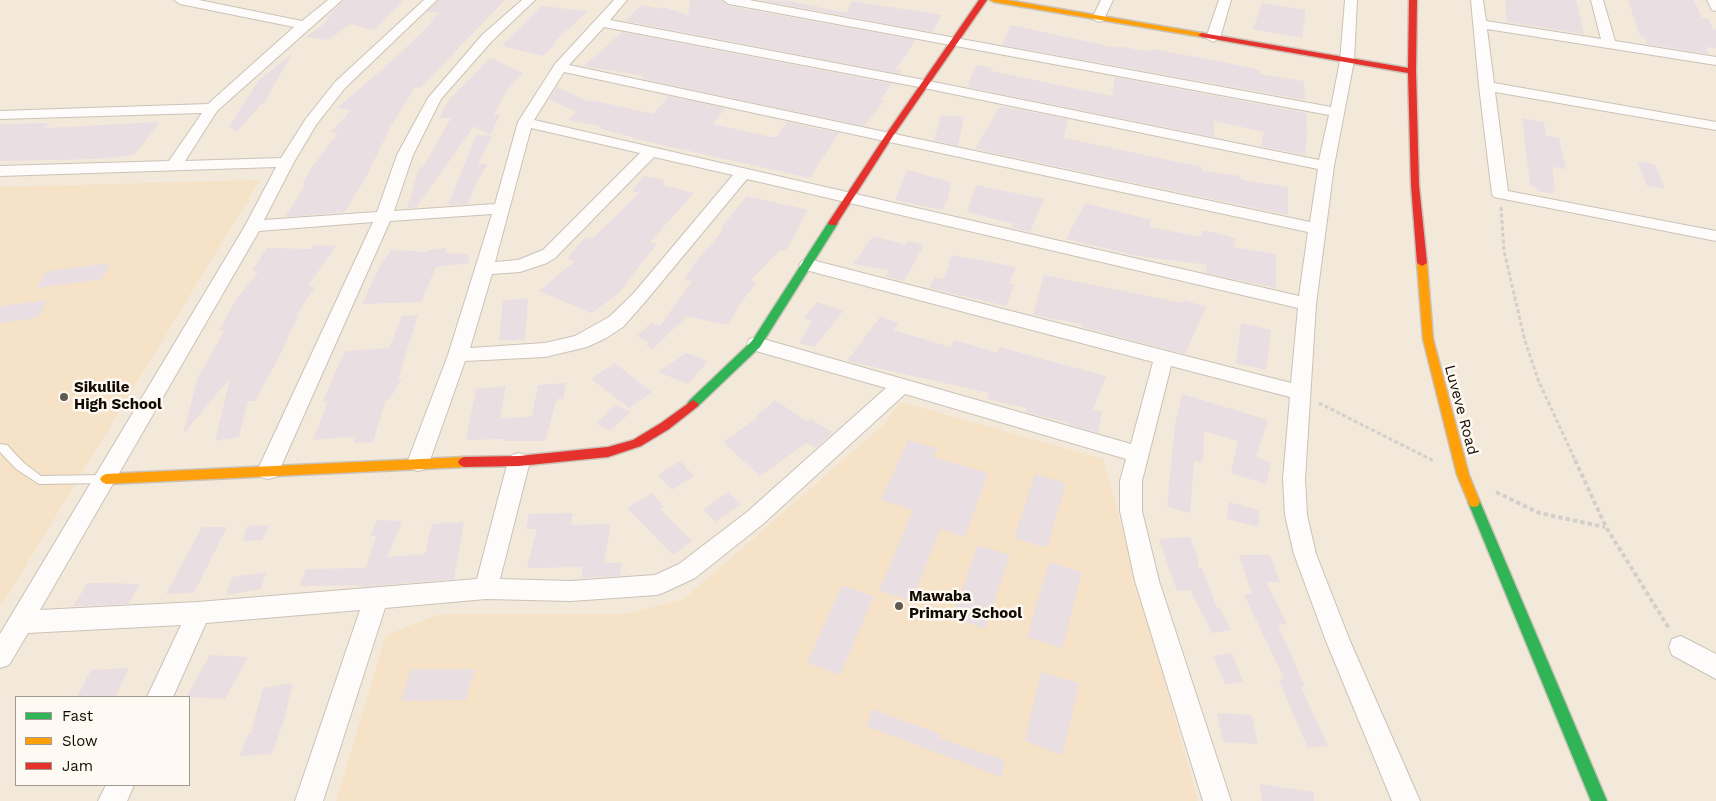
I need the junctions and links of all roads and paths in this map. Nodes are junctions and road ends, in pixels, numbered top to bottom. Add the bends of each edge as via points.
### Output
1 (180, 0) edge
2 (336, 0) edge
3 (431, 0) edge
4 (529, 0) edge
5 (621, 0) edge
6 (729, 0) edge
7 (983, 0) edge
8 (994, 0) edge
9 (1107, 0) edge
10 (1225, 0) edge
11 (1351, 0) edge
12 (1413, 0) edge
13 (1477, 0) edge
14 (1597, 0) edge
15 (1713, 0) edge
16 (1716, 7) edge
17 (1098, 18) junction
18 (599, 22) junction
19 (304, 24) junction
20 (1480, 24) junction
21 (1213, 38) junction
22 (955, 42) junction
23 (1609, 44) junction
24 (1347, 61) junction
25 (1716, 61) edge
26 (560, 67) junction
27 (1412, 71) junction
28 (924, 84) junction
29 (1486, 86) junction
30 (212, 108) junction
31 (1336, 112) junction
32 (0, 114) edge
33 (525, 122) junction
34 (1716, 126) edge
35 (889, 136) junction
36 (652, 150) junction
37 (286, 162) junction
38 (174, 165) junction
39 (1326, 166) junction
40 (0, 171) edge
41 (744, 172) junction
42 (1500, 194) junction
43 (849, 198) junction
44 (502, 208) junction
45 (384, 216) junction
46 (253, 226) junction
47 (1318, 229) junction
48 (1716, 236) edge
49 (808, 265) junction
50 (485, 269) junction
51 (1307, 304) junction
52 (756, 344) junction
53 (458, 355) junction
54 (1164, 358) junction
55 (900, 386) junction
56 (1301, 394) junction
57 (0, 448) edge
58 (1138, 454) junction
59 (519, 461) junction
60 (418, 463) junction
61 (268, 471) junction
62 (106, 479) junction
63 (486, 589) junction
64 (376, 599) junction
65 (198, 613) junction
66 (21, 622) junction
67 (1681, 647) joint
68 (0, 657) edge
69 (1716, 667) edge
70 (160, 696) edge
71 (120, 786) edge
72 (112, 801) edge
73 (309, 801) edge
74 (1217, 801) edge
75 (1406, 801) edge
76 (1599, 801) edge

1 - 19 street
2 - 19 street
3 - 37 street via 340,85 310,123
4 - 45 street via 487,38 435,98 405,155
5 - 18 street
6 - 22 street
7 - 22 street
8 - 17 street
9 - 17 street
10 - 21 street
11 - 24 street
12 - 27 street, Luveve Road
13 - 20 street
14 - 23 street
15 - 16 street
17 - 21 street
18 - 26 street
18 - 28 street
19 - 30 street
20 - 23 street
20 - 29 street
21 - 24 street
22 - 28 street
22 - 31 street
23 - 25 street
24 - 27 street
24 - 31 street
26 - 33 street
26 - 35 street
27 - 76 street, Luveve Road via 1415,185 1428,339 1463,475
28 - 35 street
28 - 39 street
29 - 34 street
29 - 42 street
30 - 32 street
30 - 38 street
31 - 39 street
33 - 36 street
33 - 44 street
35 - 43 street
35 - 47 street
36 - 41 street
36 - 50 street via 593,212 541,259 520,266
37 - 38 street
37 - 46 street
38 - 40 street
39 - 47 street
41 - 43 street
41 - 53 street via 638,298 616,322 600,333 580,342 545,350
42 - 48 street
42 - 67 path via 1504,251 1525,341 1539,382 1606,527
43 - 49 street
43 - 51 street
44 - 45 street
44 - 50 street
45 - 46 street
45 - 61 street
46 - 62 street
47 - 51 street
49 - 52 street
49 - 54 street
50 - 53 street
51 - 56 street
52 - 55 street
52 - 59 street via 701,398 637,443 608,452
53 - 60 street
54 - 56 street
54 - 58 street
55 - 58 street
55 - 63 street via 755,518 673,579 657,585 571,591
56 - 75 street via 1294,479 1296,515 1305,554
57 - 62 lane via 39,480
58 - 74 street via 1131,481 1131,512 1148,581
59 - 60 street
59 - 63 street
60 - 61 street
61 - 62 street
62 - 66 street
63 - 64 street
64 - 65 street
64 - 73 street
65 - 66 street
65 - 70 street
66 - 68 street
67 - 69 street
71 - 72 street

